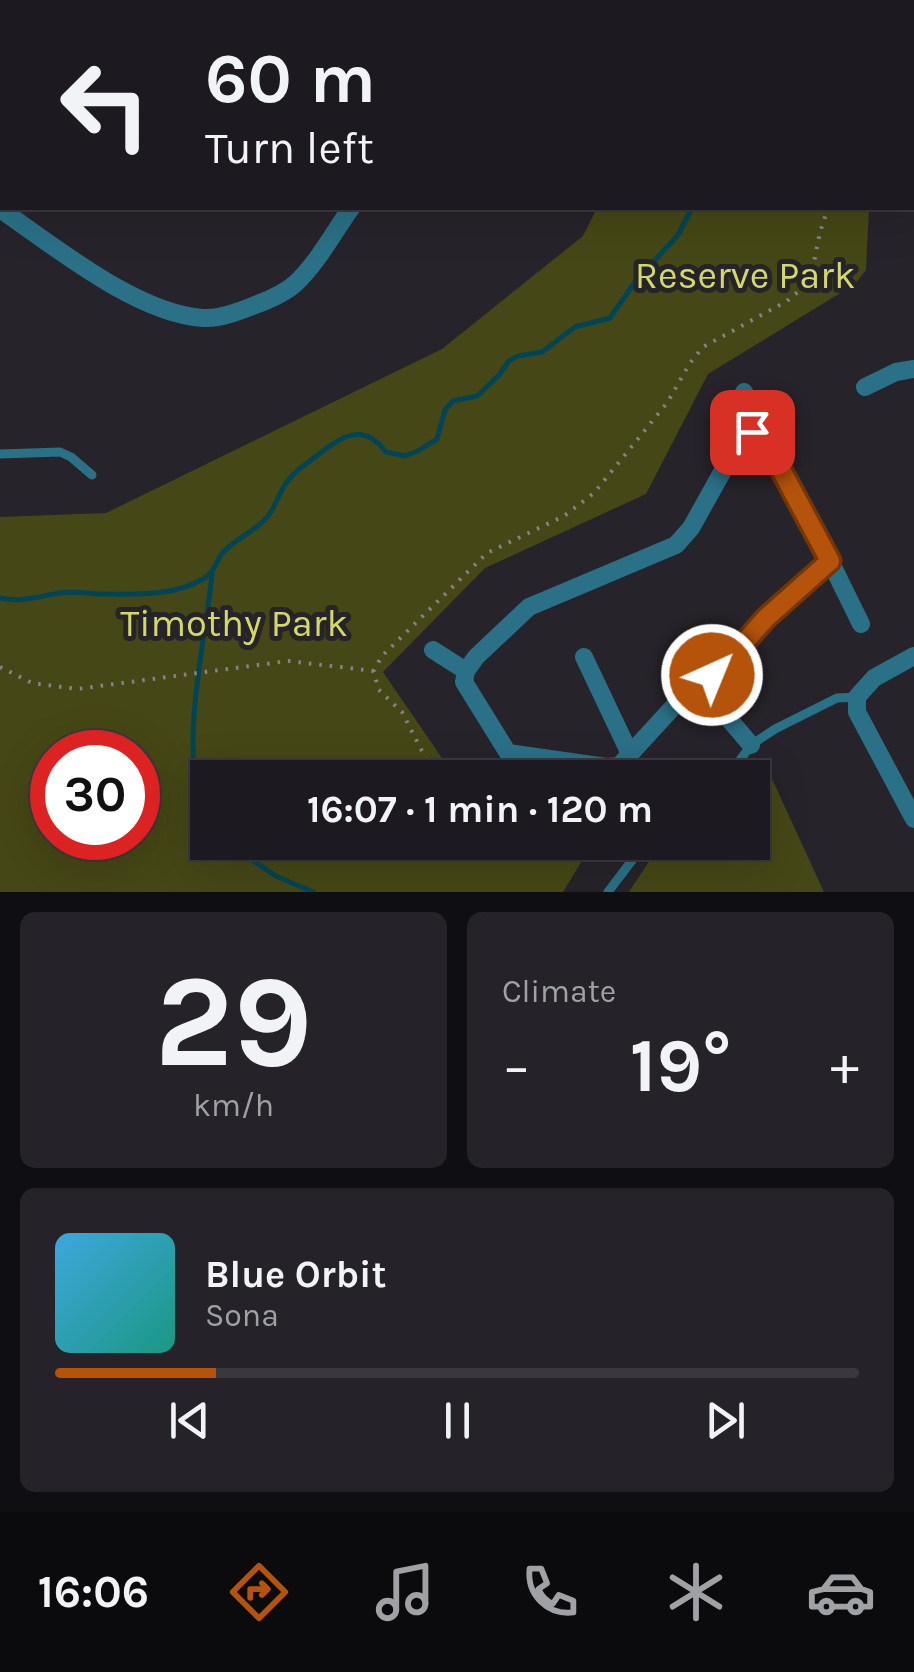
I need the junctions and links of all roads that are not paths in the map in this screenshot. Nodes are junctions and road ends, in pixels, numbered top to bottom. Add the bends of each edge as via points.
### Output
1 (0, 210) edge
2 (350, 210) edge
3 (914, 369) edge
4 (866, 387) dead end
5 (744, 392) dead end
6 (752, 432) junction
7 (0, 454) edge
8 (92, 475) dead end
9 (830, 561) junction
10 (861, 624) dead end
11 (433, 650) dead end
12 (914, 656) edge
13 (584, 657) dead end
14 (466, 670) junction
15 (708, 672) junction
16 (686, 693) junction
17 (857, 698) junction
18 (712, 699) junction
19 (751, 745) junction
20 (630, 754) junction
21 (741, 760) edge
22 (914, 819) edge
23 (632, 860) edge
24 (608, 892) edge

1 - 2 street via 106,281 160,309 205,319 270,300 295,283
3 - 4 street
5 - 6 street via 756,417
6 - 9 street via 763,436
6 - 14 street via 740,440 676,545 529,607
7 - 8 lane via 60,452
9 - 10 street
9 - 15 street
11 - 14 street
12 - 17 street via 874,678
13 - 20 street
14 - 20 street via 464,682 508,753 606,767 619,766
15 - 16 street via 692,673
15 - 18 street via 717,684
16 - 18 street via 697,703
16 - 20 street
17 - 19 lane via 837,698
17 - 22 street via 857,712
18 - 19 street
19 - 21 lane
23 - 24 lane

